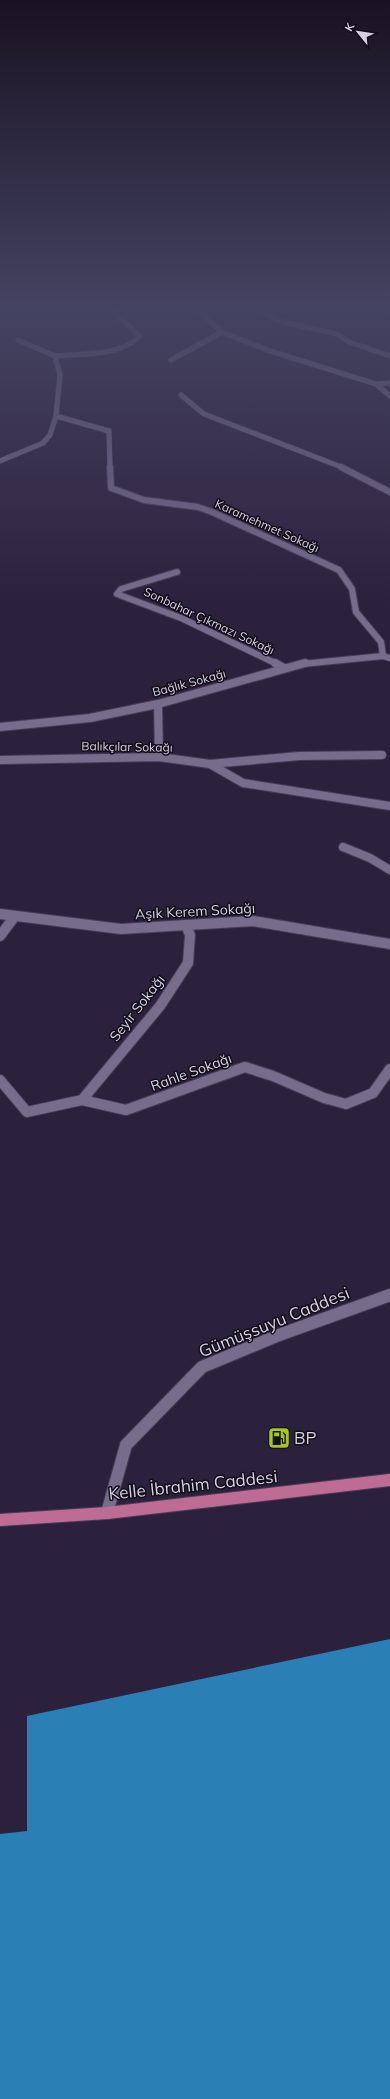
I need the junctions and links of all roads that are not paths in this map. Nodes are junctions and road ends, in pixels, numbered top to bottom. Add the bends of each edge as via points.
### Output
1 (57, 409) edge
2 (198, 409) edge
3 (56, 416) junction
4 (0, 461) edge
5 (390, 492) edge
6 (177, 572) dead end
7 (387, 657) edge
8 (284, 668) junction
9 (158, 704) junction
10 (0, 727) edge
11 (382, 755) dead end
12 (159, 757) junction
13 (0, 760) edge
14 (210, 764) junction
15 (390, 806) edge
16 (343, 847) dead end
17 (390, 870) edge
18 (0, 914) edge
19 (15, 916) junction
20 (186, 925) junction
21 (0, 936) edge
22 (390, 944) edge
23 (390, 1069) edge
24 (0, 1080) edge
25 (82, 1100) junction
26 (390, 1294) edge
27 (390, 1480) edge
28 (107, 1513) junction
29 (0, 1520) edge

1 - 3 street
2 - 5 street via 204,414 347,469
3 - 4 street via 50,436 42,443
3 - 7 street, Karamehmet Sokağı via 110,431 111,488 144,500 198,507 212,512 339,570 352,589 356,612 381,642
6 - 8 street, Sonbahar Çıkmazı Sokağı via 121,589 117,594 177,617
7 - 8 street, Bağlık Sokağı via 308,663
8 - 9 street, Bağlık Sokağı
9 - 10 street, Bağlık Sokağı via 90,718
9 - 12 street
11 - 14 street via 299,756
12 - 13 street, Balıkçılar Sokağı
12 - 14 street, Balıkçılar Sokağı
14 - 15 street, Balıkçılar Sokağı via 243,783
16 - 17 street
18 - 19 street, Aşık Kerem Sokağı
19 - 20 street, Aşık Kerem Sokağı via 121,929
19 - 21 street
20 - 22 street, Aşık Kerem Sokağı via 253,921
20 - 25 street, Seyir Sokağı via 190,935 188,963 160,1006
23 - 25 street, Rahle Sokağı via 373,1093 346,1104 245,1067 126,1110
24 - 25 street, Rahle Sokağı via 27,1112
26 - 28 street, Gümüşsuyu Caddesi via 202,1367 126,1446
27 - 28 main road, Kelle İbrahim Caddesi
28 - 29 main road, Kelle İbrahim Caddesi

